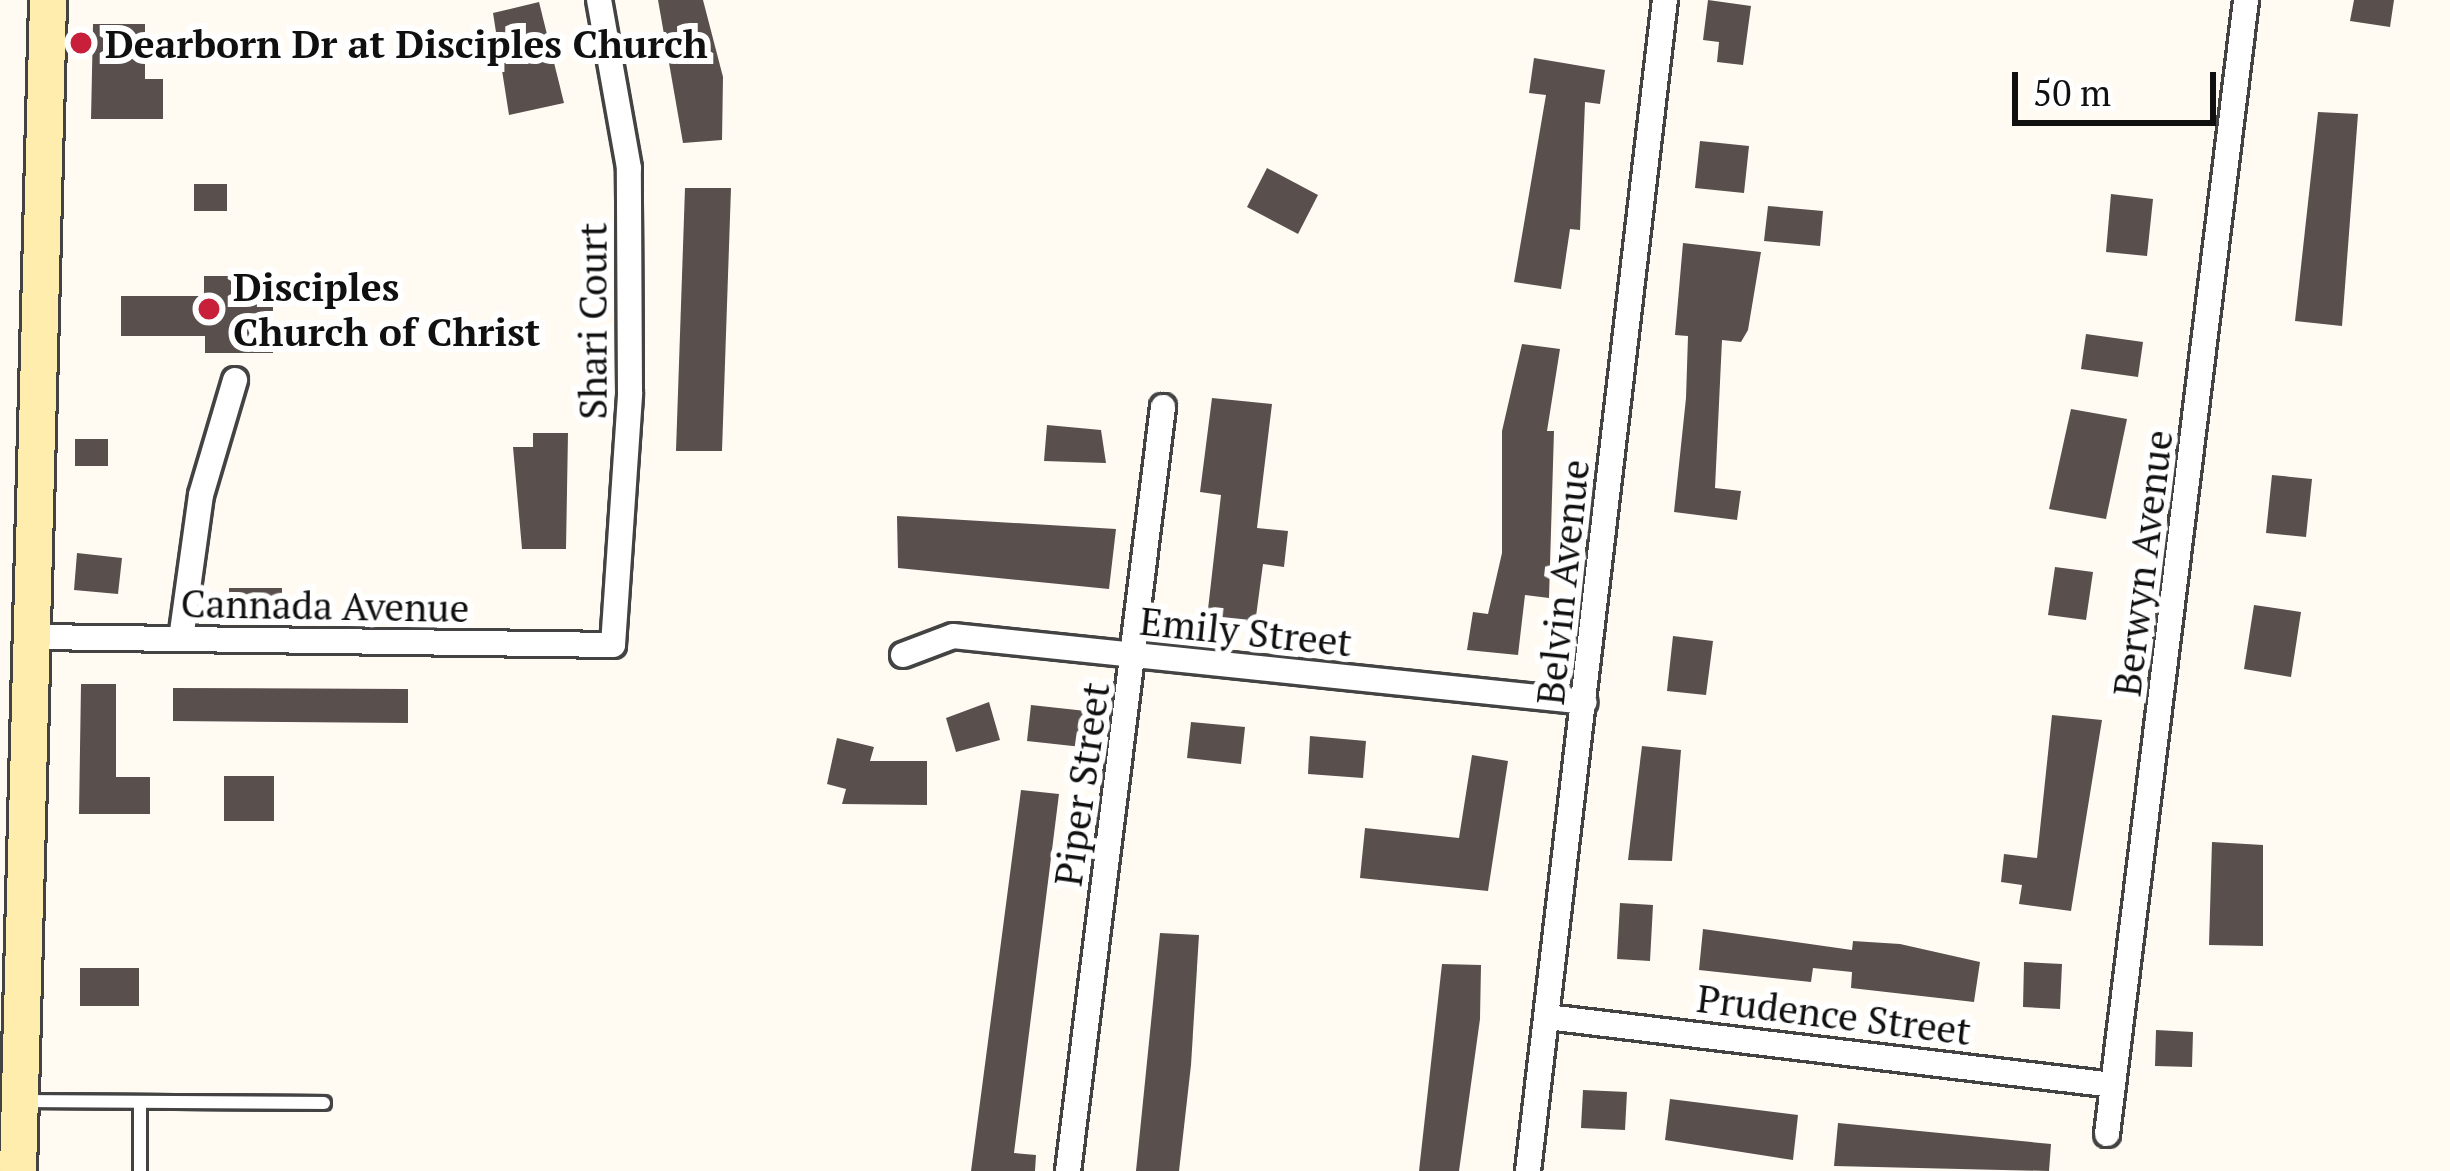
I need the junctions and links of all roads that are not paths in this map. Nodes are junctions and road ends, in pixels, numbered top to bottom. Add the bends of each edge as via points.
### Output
1 (48, 0) edge
2 (598, 0) edge
3 (1665, 0) edge
4 (2246, 0) edge
5 (235, 380) dead end
6 (1163, 407) dead end
7 (35, 637) junction
8 (181, 639) junction
9 (613, 645) joint
10 (903, 655) dead end
11 (1138, 656) junction
12 (1585, 702) junction
13 (1547, 1017) junction
14 (2113, 1085) junction
15 (25, 1101) junction
16 (140, 1102) junction
17 (324, 1103) dead end
18 (2107, 1134) dead end
19 (18, 1171) edge
20 (140, 1171) edge
21 (1068, 1171) edge
22 (1528, 1171) edge

1 - 7 street
2 - 9 street, Shari Court via 628,168 629,415
3 - 12 street, Belvin Avenue
4 - 14 street, Berwyn Avenue
5 - 8 street via 201,495
6 - 11 street, Piper Street
7 - 8 street, Cannada Avenue
7 - 15 street
8 - 9 street, Cannada Avenue
10 - 11 street, Emily Street via 952,636
11 - 12 street, Emily Street
11 - 21 street, Piper Street
12 - 13 street, Belvin Avenue
13 - 14 street, Prudence Street
13 - 22 street, Belvin Avenue
14 - 18 street, Berwyn Avenue
15 - 16 lane
15 - 19 street
16 - 17 lane
16 - 20 lane

